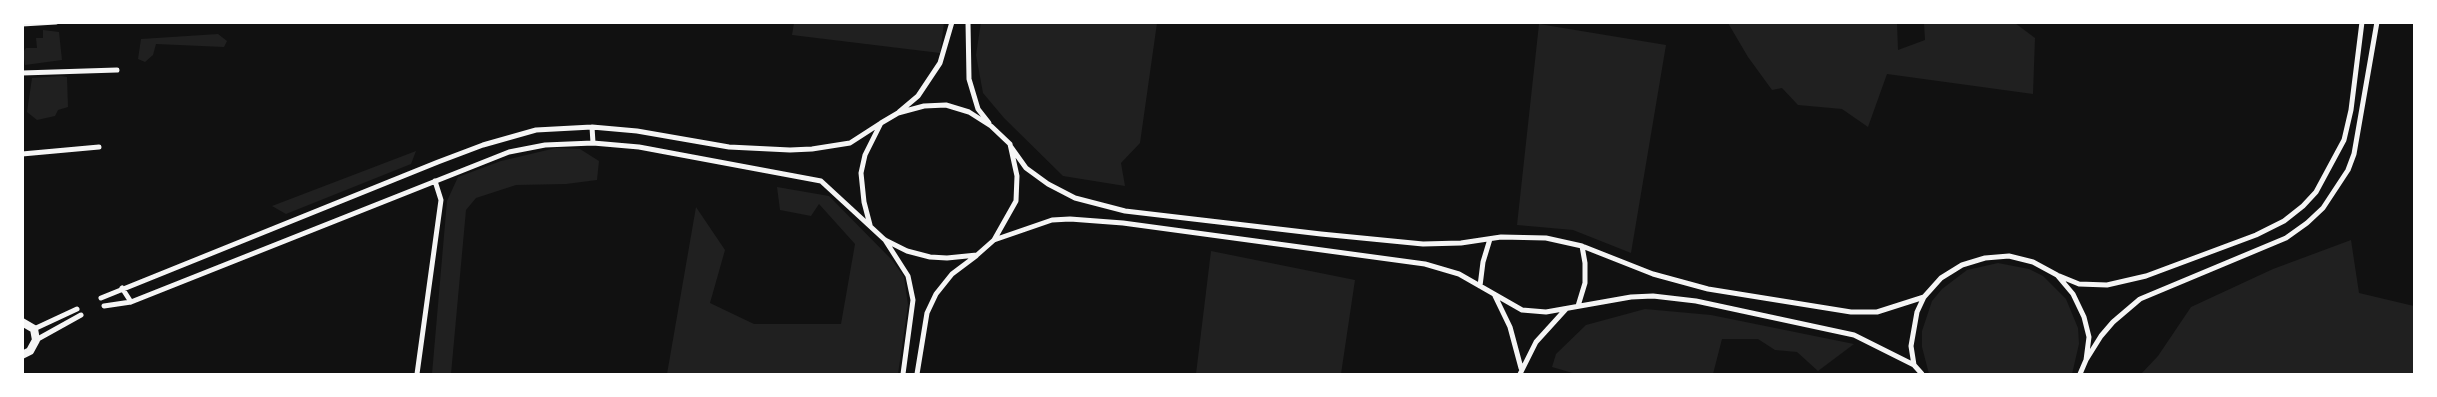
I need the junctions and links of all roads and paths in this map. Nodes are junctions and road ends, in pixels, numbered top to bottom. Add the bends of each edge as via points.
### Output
1 (56, 22) edge
2 (952, 22) edge
3 (968, 22) edge
4 (2362, 22) edge
5 (2377, 22) edge
6 (22, 24) edge
7 (117, 70) dead end
8 (22, 73) edge
9 (898, 113) junction
10 (882, 123) junction
11 (991, 126) junction
12 (592, 127) junction
13 (593, 143) junction
14 (1010, 144) junction
15 (99, 147) dead end
16 (22, 154) edge
17 (435, 181) junction
18 (1208, 222) junction
19 (870, 225) junction
20 (1208, 235) junction
21 (1490, 239) junction
22 (885, 240) junction
23 (994, 240) junction
24 (1582, 246) junction
25 (977, 255) junction
26 (2057, 275) junction
27 (1480, 286) junction
28 (122, 288) junction
29 (1495, 296) junction
30 (1924, 297) junction
31 (101, 298) dead end
32 (131, 302) junction
33 (104, 306) dead end
34 (1578, 306) junction
35 (77, 308) dead end
36 (1566, 309) junction
37 (81, 315) dead end
38 (22, 322) edge
39 (34, 329) junction
40 (36, 340) junction
41 (22, 355) edge
42 (2086, 360) junction
43 (1914, 365) junction
44 (1521, 372) edge
45 (417, 374) edge
46 (902, 374) edge
47 (917, 374) edge
48 (1922, 374) edge
49 (2080, 374) edge

1 - 6 street
2 - 9 street via 940,63 918,96
3 - 11 street via 969,79 978,109
4 - 26 street via 2344,140 2316,192 2303,206 2284,221 2256,235 2146,276 2107,286 2080,284
5 - 42 street via 2354,154 2348,170 2323,208 2286,238 2140,299 2113,322
7 - 8 street
9 - 10 street
9 - 11 street via 924,106 946,105 969,112
10 - 12 street via 850,143 790,150 729,147 637,131
10 - 19 street via 865,154 861,173
11 - 14 street
12 - 13 street
12 - 28 street via 536,130 484,145
13 - 17 street via 545,145 508,152
13 - 19 street via 639,147 822,182
14 - 18 street via 1026,168 1075,198 1125,211
14 - 23 street via 1017,176 1016,201
15 - 16 street
17 - 32 street
17 - 45 street via 440,200
18 - 20 street
18 - 21 street via 1423,244
19 - 22 street
20 - 23 street via 1070,219 1052,220
20 - 27 street via 1425,264 1459,274
21 - 24 street via 1532,236
21 - 27 street
22 - 25 street via 907,251 930,257
22 - 46 street via 908,276 913,300
23 - 25 street
24 - 30 street via 1662,277 1784,303 1851,312 1878,312
24 - 34 street via 1585,283
25 - 47 street via 952,274 936,294 927,313
26 - 30 street via 2033,262 2008,256 1985,258 1962,265
26 - 42 street via 2073,294 2084,317 2089,337
27 - 29 street
28 - 31 street
28 - 32 street
29 - 36 street via 1522,310 1546,312
29 - 44 street via 1510,327
30 - 43 street via 1912,329
32 - 33 street
34 - 36 street
34 - 43 street via 1610,299 1653,296 1696,301 1854,335
35 - 39 street
36 - 44 street via 1536,342
37 - 40 street
38 - 39 main road
39 - 40 main road
40 - 41 main road via 30,351
42 - 49 street
43 - 48 street

